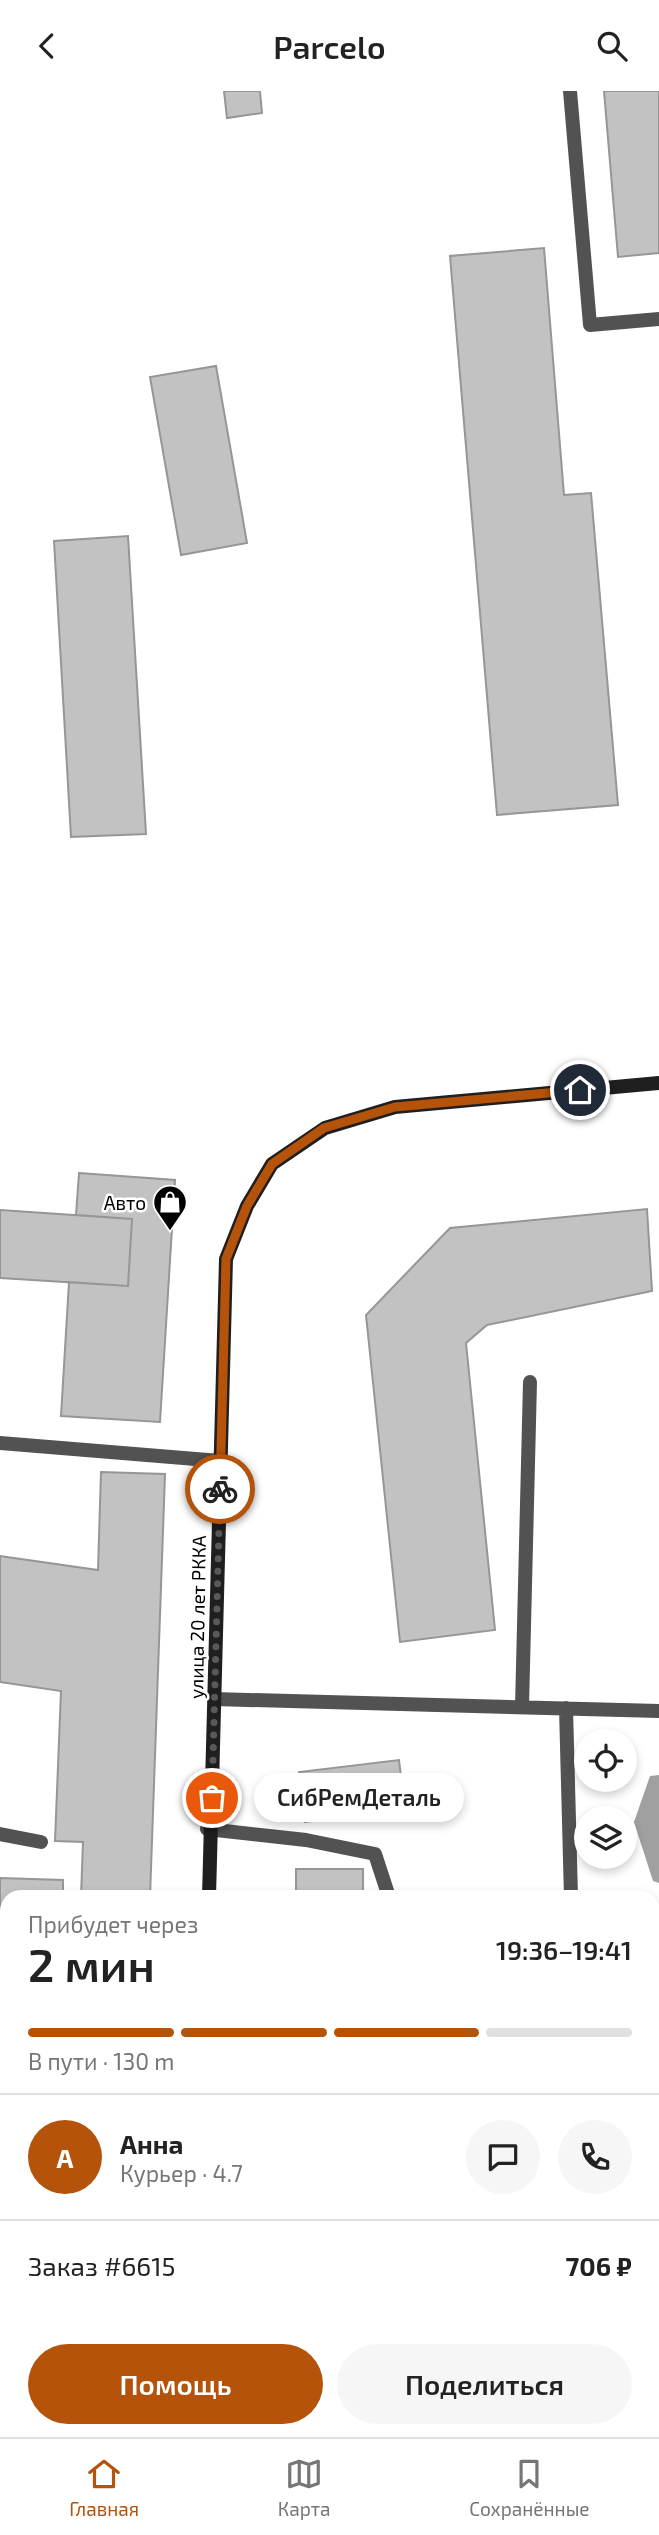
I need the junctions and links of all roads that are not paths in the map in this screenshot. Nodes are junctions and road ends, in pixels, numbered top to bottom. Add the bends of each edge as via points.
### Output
1 (570, 91) edge
2 (659, 319) edge
3 (659, 1083) edge
4 (530, 1382) dead end
5 (0, 1443) edge
6 (220, 1461) junction
7 (214, 1699) junction
8 (522, 1707) junction
9 (566, 1708) junction
10 (659, 1711) edge
11 (207, 1829) dead end
12 (0, 1834) edge
13 (41, 1842) dead end
14 (209, 1890) edge
15 (387, 1890) edge
16 (571, 1890) edge

1 - 2 street via 590,325
3 - 6 main road, улица 20 лет РККА via 395,1107 324,1128 272,1164 247,1206 226,1259
4 - 8 street
5 - 6 street
6 - 7 main road, улица 20 лет РККА
7 - 8 street
7 - 14 main road, улица 20 лет РККА
8 - 9 street
9 - 10 street
9 - 16 street
11 - 15 street via 306,1840 375,1854
12 - 13 street

